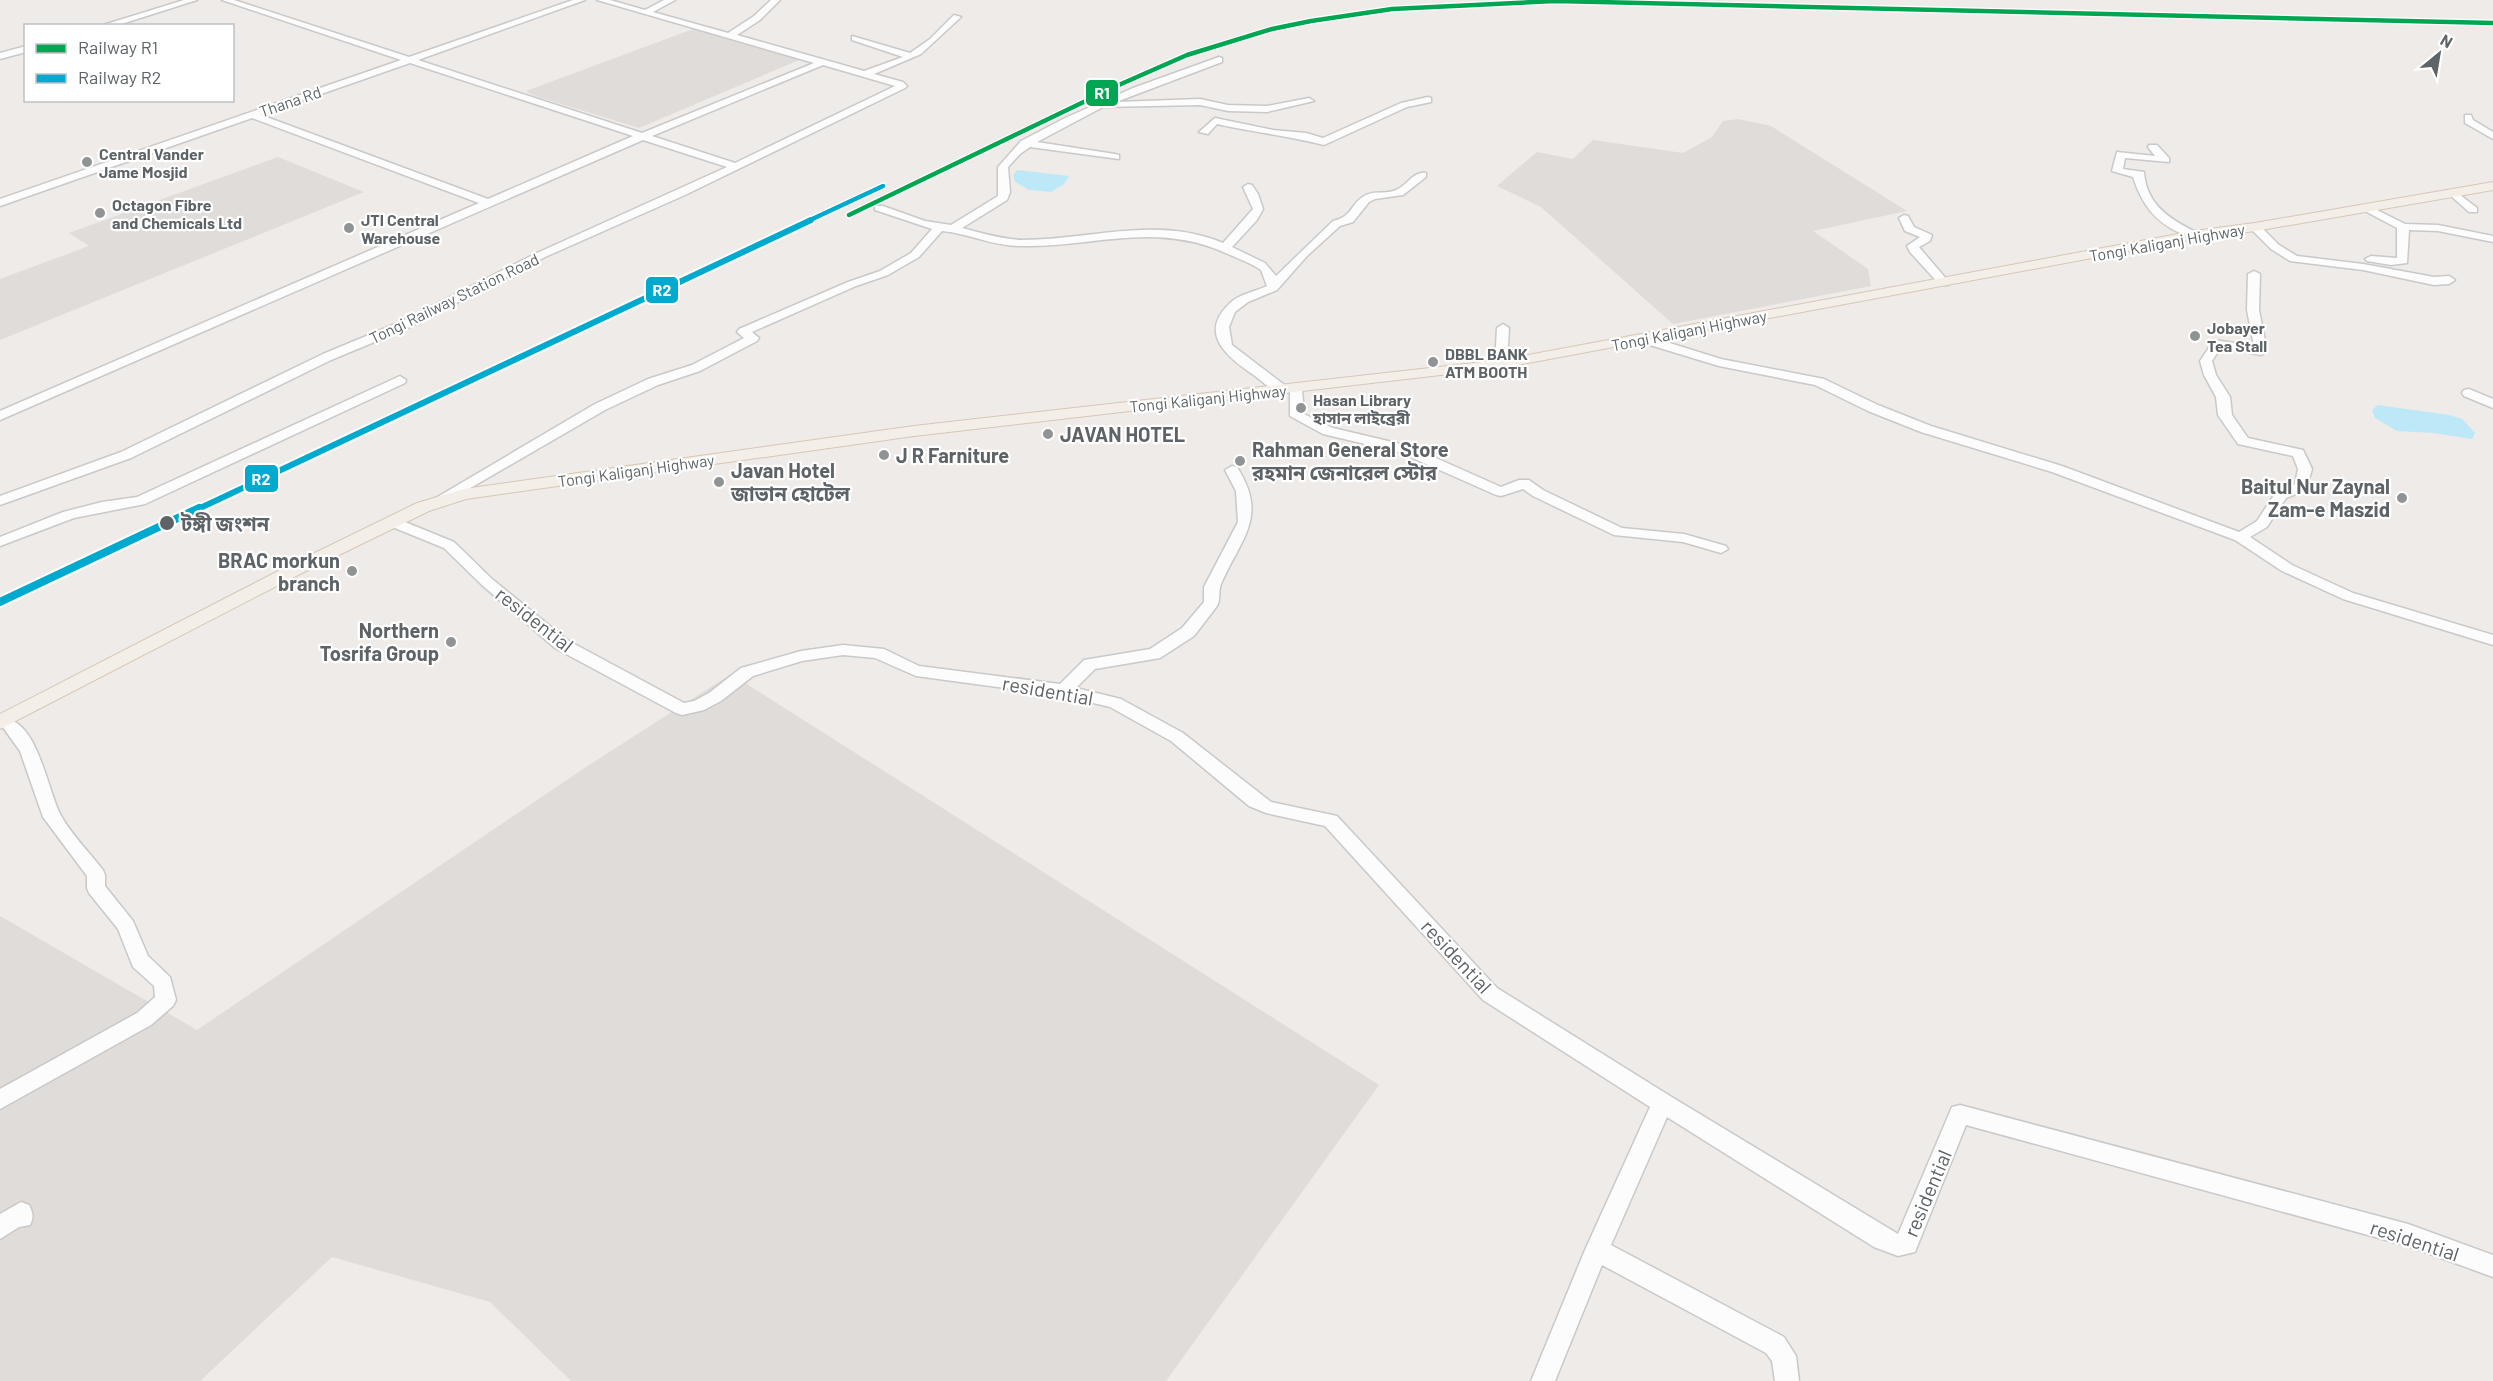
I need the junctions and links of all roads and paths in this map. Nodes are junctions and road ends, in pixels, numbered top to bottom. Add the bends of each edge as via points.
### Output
1 (193, 0) edge
2 (226, 0) edge
3 (581, 0) edge
4 (601, 0) edge
5 (671, 0) edge
6 (776, 0) edge
7 (647, 12) junction
8 (957, 17) dead end
9 (111, 24) edge
10 (730, 36) junction
11 (855, 38) dead end
12 (24, 50) edge
13 (0, 56) edge
14 (909, 56) junction
15 (410, 60) junction
16 (1220, 60) dead end
17 (821, 63) junction
18 (863, 74) junction
19 (1428, 100) dead end
20 (1309, 101) dead end
21 (1102, 105) junction
22 (252, 115) junction
23 (2468, 117) dead end
24 (1204, 132) dead end
25 (643, 136) junction
26 (2493, 136) edge
27 (1025, 143) junction
28 (2153, 147) dead end
29 (1115, 157) dead end
30 (734, 166) junction
31 (1422, 175) dead end
32 (2493, 186) edge
33 (1248, 187) dead end
34 (2455, 194) junction
35 (0, 203) edge
36 (488, 203) junction
37 (879, 208) dead end
38 (2367, 208) junction
39 (2473, 210) dead end
40 (1904, 218) dead end
41 (2255, 227) junction
42 (2403, 227) junction
43 (939, 228) junction
44 (953, 229) junction
45 (2194, 235) junction
46 (2493, 239) edge
47 (1226, 247) junction
48 (2363, 267) junction
49 (2254, 274) dead end
50 (2449, 280) dead end
51 (1944, 283) junction
52 (1273, 288) junction
53 (1503, 328) dead end
54 (1644, 339) junction
55 (1501, 364) junction
56 (400, 380) dead end
57 (1289, 389) junction
58 (2469, 393) dead end
59 (2493, 404) edge
60 (0, 416) edge
61 (1232, 470) dead end
62 (0, 501) edge
63 (436, 502) junction
64 (395, 523) junction
65 (2240, 537) junction
66 (0, 542) edge
67 (1721, 549) dead end
68 (292, 571) junction
69 (2493, 640) edge
70 (1064, 690) junction
71 (2, 722) edge
72 (0, 1100) edge
73 (1662, 1103) junction
74 (22, 1218) dead end
75 (0, 1228) edge
76 (1597, 1250) junction
77 (2493, 1266) edge
78 (1543, 1381) edge
79 (1787, 1381) edge

1 - 9 street
2 - 15 street
3 - 15 street, Thana Rd
4 - 7 street
5 - 7 street
6 - 10 street
7 - 10 street
8 - 14 street via 932,42
10 - 17 street
11 - 14 street
12 - 13 street
14 - 18 street
15 - 22 street, Thana Rd
15 - 25 street
16 - 21 street
17 - 18 street
17 - 25 street
18 - 30 street, Tongi Railway Station Road via 902,86
19 - 24 street via 1404,105 1324,142 1215,121
20 - 21 street via 1268,109 1228,108 1200,102
21 - 27 street
22 - 35 street, Thana Rd
22 - 36 street
23 - 26 street via 2468,121
25 - 30 street
25 - 36 street
27 - 29 street
27 - 44 street via 1005,164 1003,198
28 - 45 street via 2165,160 2121,154 2118,171 2139,175 2154,213
30 - 62 street, Tongi Railway Station Road via 126,455
31 - 52 street via 1399,194 1364,201 1358,213 1337,223
32 - 34 main road, Tongi Kaliganj Highway
33 - 47 street via 1258,208
34 - 38 main road, Tongi Kaliganj Highway
34 - 39 street
36 - 60 street
37 - 43 street
38 - 41 main road, Tongi Kaliganj Highway
38 - 42 street
40 - 51 street via 1909,230 1926,235 1923,242 1913,246
41 - 45 main road, Tongi Kaliganj Highway
41 - 48 street via 2294,259
42 - 46 street via 2438,228
42 - 48 street via 2403,261 2360,257
43 - 44 street
43 - 63 street via 915,255 884,273 743,332 753,338 696,368 653,382 600,407
44 - 47 street via 998,242 1021,243 1161,232
45 - 51 main road, Tongi Kaliganj Highway
47 - 52 street via 1262,264 1272,277
48 - 50 street via 2434,281
49 - 65 street via 2253,310 2260,351 2218,343 2206,361 2223,396 2225,415 2243,441 2298,453 2305,462 2305,476 2301,487 2281,495 2262,524
51 - 54 main road, Tongi Kaliganj Highway
52 - 57 street via 1233,306 1222,329 1228,349
53 - 55 street
54 - 55 main road, Tongi Kaliganj Highway
54 - 65 street via 1719,362 1819,382 1926,429 2057,469
55 - 57 main road, Tongi Kaliganj Highway
56 - 66 street via 140,501 104,504 62,516
57 - 63 main road, Tongi Kaliganj Highway via 914,431 464,494
57 - 67 street via 1297,416 1316,427 1404,448 1501,492 1524,483 1619,532 1684,538
58 - 59 street
61 - 70 street via 1243,491 1245,522 1212,587 1212,603 1188,632 1154,654 1090,664
63 - 64 main road, Tongi Kaliganj Highway
64 - 68 main road, Tongi Kaliganj Highway
64 - 70 street, residential via 449,545 561,644 682,709 715,697 747,672 801,656 843,650 878,653 916,671
65 - 69 street via 2287,568 2348,596
68 - 71 main road, Tongi Kaliganj Highway
68 - 71 main road via 201,628
70 - 73 street, residential via 1115,703 1178,737 1266,807 1331,821 1490,994
71 - 72 street via 28,749 52,817 96,875 96,888 126,926 140,961 163,983 166,1000 144,1019
73 - 76 street
73 - 77 street, residential via 1882,1239 1898,1245 1907,1244 1960,1114 2408,1235
74 - 75 street via 21,1212
76 - 78 street
76 - 79 street via 1775,1345 1784,1356

